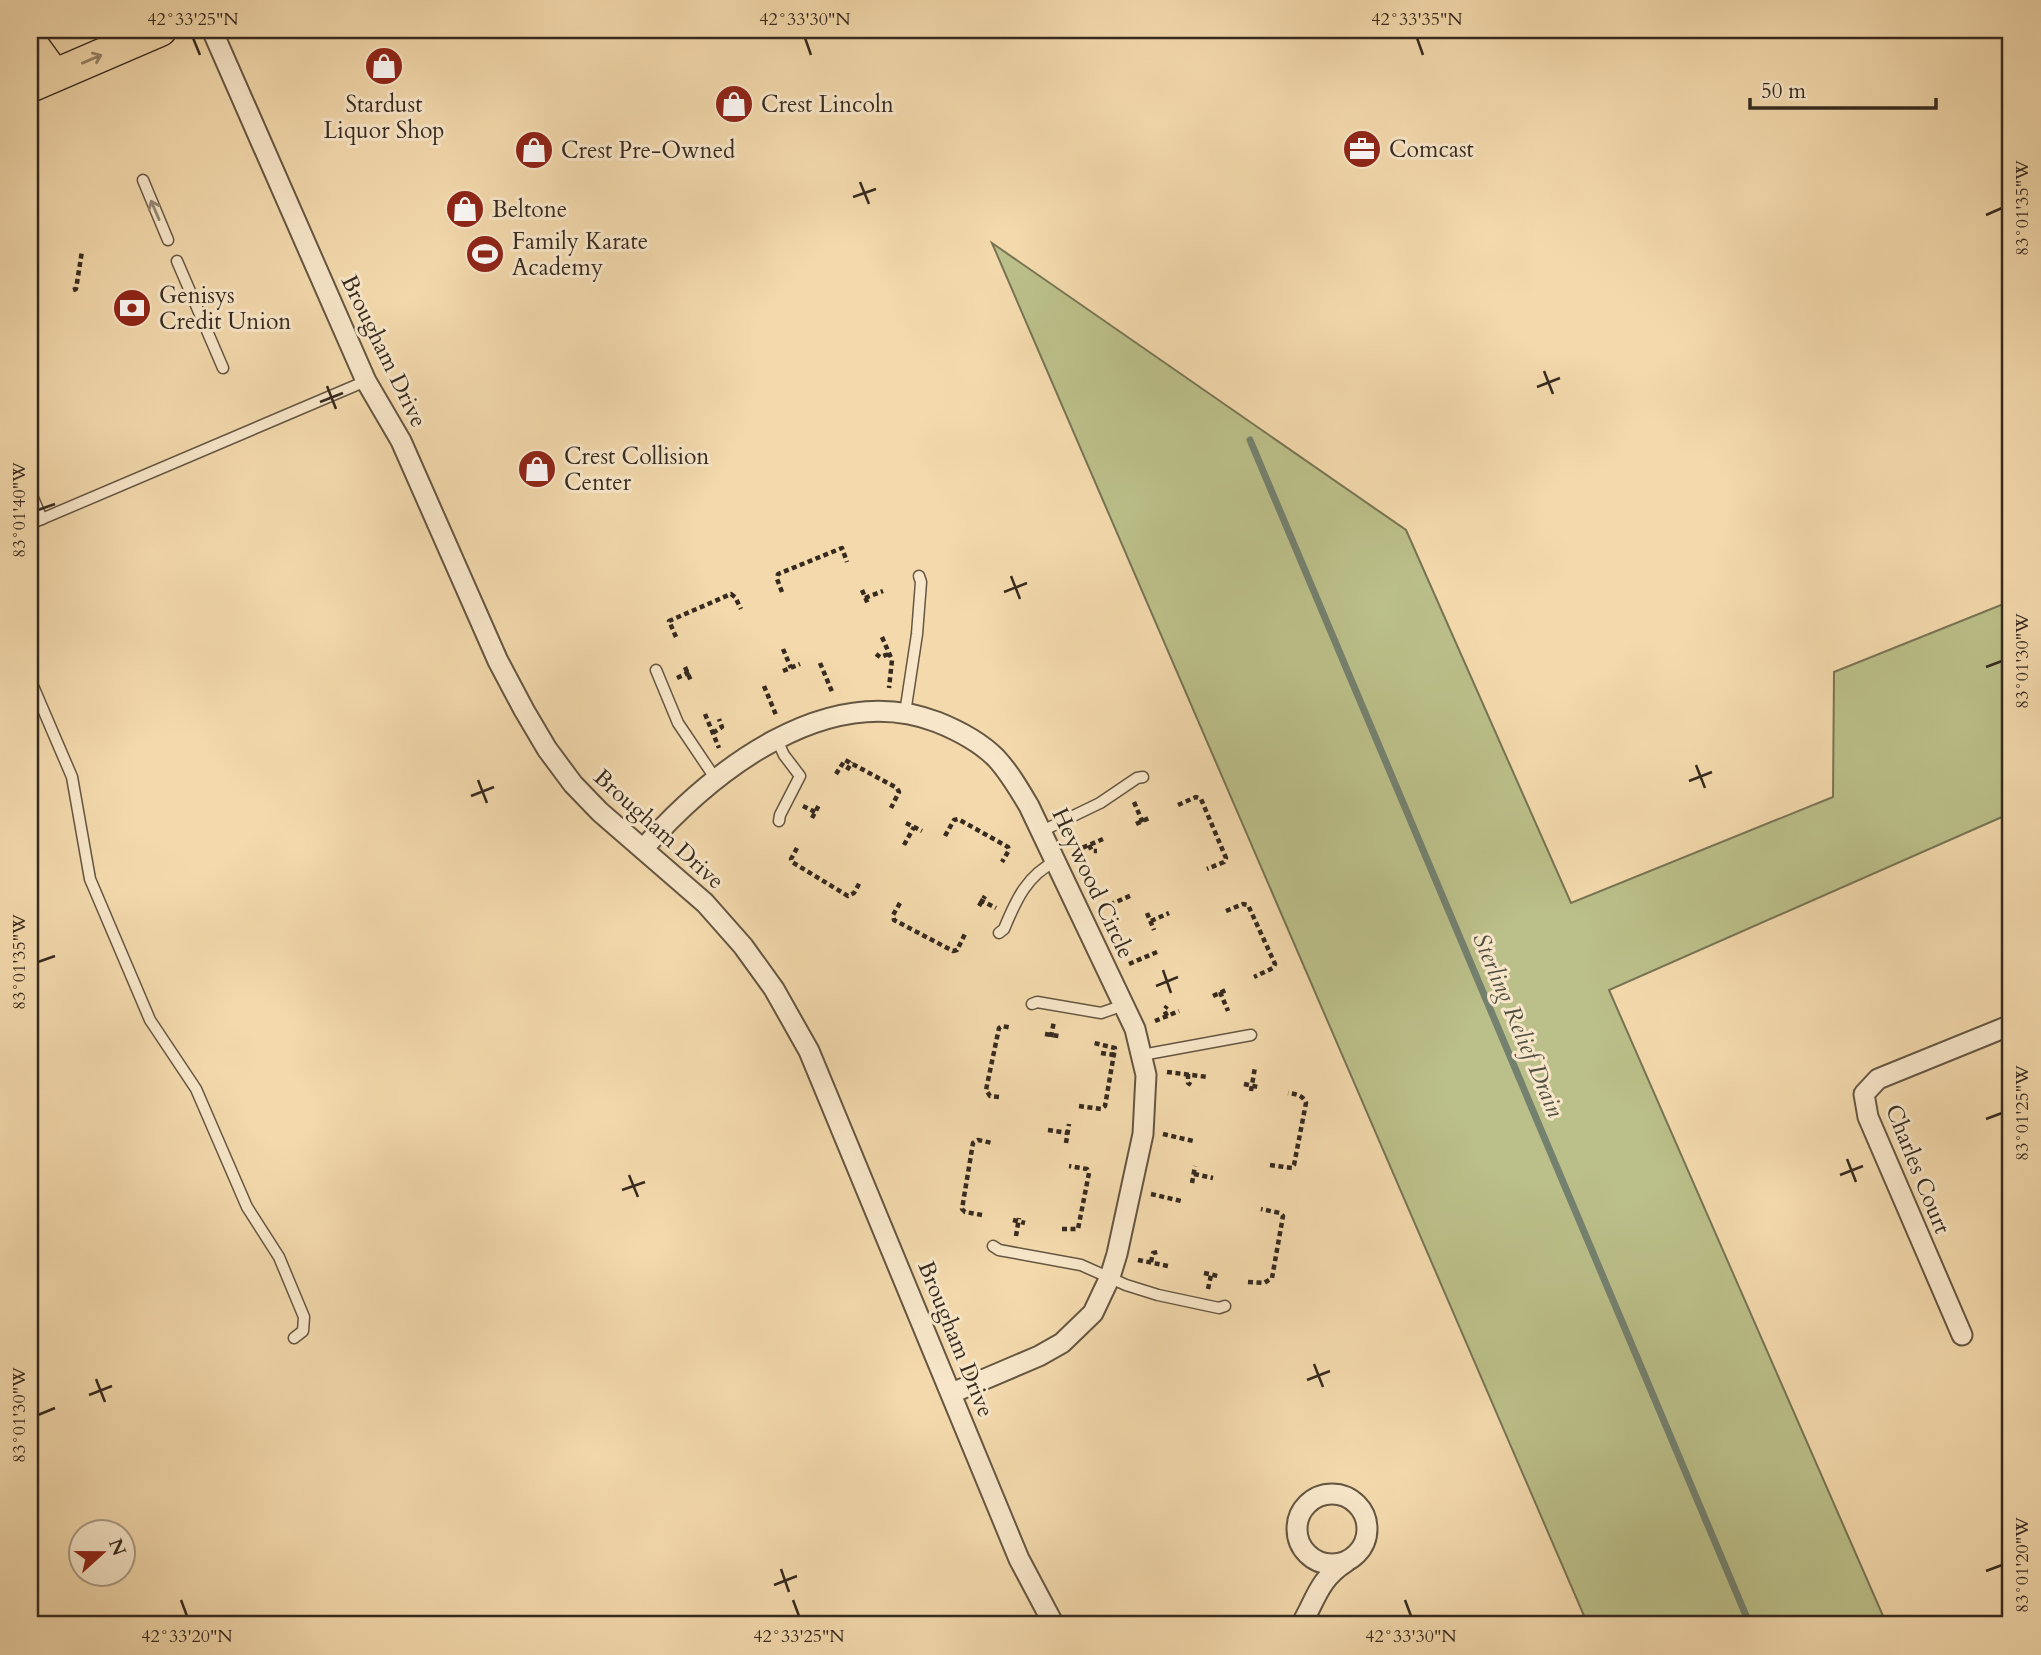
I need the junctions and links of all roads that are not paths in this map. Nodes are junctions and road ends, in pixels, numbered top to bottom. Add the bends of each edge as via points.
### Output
1 (160, 30) edge
2 (212, 30) edge
3 (30, 42) edge
4 (42, 81) edge
5 (142, 180) dead end
6 (168, 240) dead end
7 (177, 261) dead end
8 (223, 368) dead end
9 (366, 381) junction
10 (30, 491) edge
11 (42, 519) junction
12 (30, 524) edge
13 (919, 576) dead end
14 (656, 670) dead end
15 (30, 679) edge
16 (905, 713) junction
17 (777, 740) junction
18 (1143, 777) dead end
19 (715, 778) junction
20 (779, 821) dead end
21 (1042, 831) junction
22 (643, 849) junction
23 (1056, 861) junction
24 (999, 933) dead end
25 (1032, 1004) dead end
26 (1124, 1005) junction
27 (2011, 1025) edge
28 (1251, 1035) dead end
29 (1142, 1055) junction
30 (993, 1246) dead end
31 (1110, 1277) junction
32 (1226, 1306) dead end
33 (1962, 1335) dead end
34 (294, 1338) dead end
35 (952, 1393) junction
36 (1305, 1552) junction
37 (1348, 1561) junction
38 (1319, 1587) junction
39 (1045, 1622) edge
40 (1301, 1625) edge

4 -> 1 main road
2 - 9 street, Brougham Drive
3 - 4 main road
6 -> 5 lane
7 - 8 lane
9 - 11 lane
9 - 22 street, Brougham Drive via 401,441 498,661 547,749 573,784
10 - 11 lane
11 - 12 lane
13 - 16 lane via 917,634
14 - 19 lane via 683,734
15 - 34 lane via 72,777 90,879 150,1020 196,1088 247,1207 279,1257 304,1317 303,1331
16 - 17 street, Heywood Circle via 842,715
16 - 21 street, Heywood Circle via 951,728 995,757 1019,788
17 - 19 street, Heywood Circle
17 - 20 lane via 800,776
18 - 21 lane
19 - 22 street, Heywood Circle
21 - 23 street, Heywood Circle
22 - 35 street, Brougham Drive via 705,903 774,989 809,1051
23 - 24 lane via 1029,880
23 - 26 street, Heywood Circle
25 - 26 lane via 1101,1013
26 - 29 street, Heywood Circle
27 - 33 street, Charles Court via 1878,1079 1864,1094 1868,1117
28 - 29 lane
29 - 31 street, Heywood Circle via 1146,1075 1143,1134
30 - 31 lane via 1081,1265
31 - 32 lane via 1158,1295
31 - 35 street, Heywood Circle via 1093,1312 1062,1343
35 - 39 street, Brougham Drive
36 - 37 street via 1325,1564
36 - 37 street via 1298,1541 1298,1517 1314,1499 1336,1494 1356,1503 1367,1523 1364,1545
36 - 38 street
37 - 38 street
38 - 40 street

